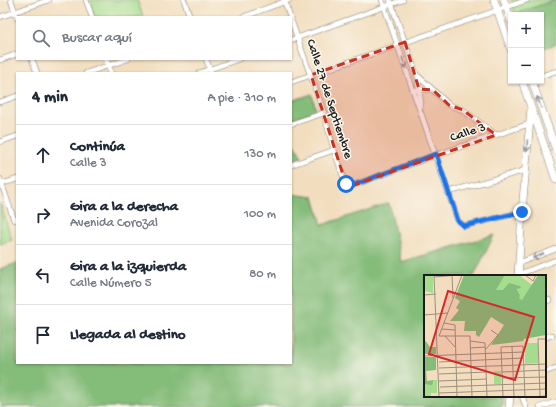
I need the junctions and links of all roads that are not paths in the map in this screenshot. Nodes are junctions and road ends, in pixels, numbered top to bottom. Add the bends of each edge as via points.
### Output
1 (11, 0) edge
2 (49, 0) edge
3 (86, 0) edge
4 (184, 0) edge
5 (382, 0) edge
6 (403, 0) edge
7 (494, 0) edge
8 (527, 0) edge
9 (286, 1) edge
10 (391, 2) edge
11 (505, 4) edge
12 (385, 6) junction
13 (497, 10) junction
14 (15, 12) junction
15 (16, 16) edge
16 (92, 16) edge
17 (190, 16) edge
18 (246, 16) edge
19 (290, 16) edge
20 (0, 17) edge
21 (292, 23) edge
22 (297, 38) junction
23 (292, 40) edge
24 (405, 42) junction
25 (398, 45) junction
26 (510, 48) edge
27 (16, 54) edge
28 (0, 60) edge
29 (32, 60) edge
30 (106, 60) edge
31 (125, 60) edge
32 (206, 60) edge
33 (237, 60) edge
34 (108, 66) junction
35 (210, 71) edge
36 (556, 71) edge
37 (37, 72) edge
38 (89, 72) edge
39 (111, 72) edge
40 (311, 75) junction
41 (416, 75) junction
42 (544, 75) edge
43 (292, 82) edge
44 (523, 84) edge
45 (533, 84) edge
46 (416, 90) junction
47 (433, 90) junction
48 (16, 96) edge
49 (0, 102) edge
50 (531, 108) junction
51 (324, 113) junction
52 (292, 124) edge
53 (529, 124) junction
54 (496, 135) junction
55 (16, 136) edge
56 (0, 142) edge
57 (334, 150) junction
58 (556, 150) edge
59 (436, 154) junction
60 (292, 165) edge
61 (526, 170) junction
62 (16, 179) edge
63 (556, 180) edge
64 (1, 181) edge
65 (346, 184) joint
66 (449, 192) junction
67 (522, 212) junction
68 (16, 219) edge
69 (556, 249) edge
70 (556, 260) edge
71 (519, 263) junction
72 (518, 275) edge
73 (552, 335) dead end
74 (546, 337) edge
75 (556, 368) edge
76 (546, 372) edge
77 (510, 397) edge
78 (522, 397) edge
79 (556, 402) edge
80 (509, 407) edge
81 (526, 407) edge
82 (540, 407) edge

1 - 14 street
2 - 14 street
3 - 16 street
4 - 17 street
5 - 12 street
6 - 10 street
7 - 13 main road
8 - 11 street
9 - 18 street
9 - 19 street
10 - 12 street
10 - 24 street
11 - 13 street
12 - 22 street
12 - 25 street
13 - 24 street
13 - 26 main road
14 - 15 street
14 - 20 street
21 - 22 street, Calle 27 de Septiembre
22 - 23 street
22 - 40 street, Calle 27 de Septiembre
24 - 25 street
24 - 41 street
25 - 40 street
25 -> 46 street
27 - 28 street
29 - 37 street
30 - 34 street
31 - 34 street
32 - 35 street
33 - 35 street
34 - 38 street
34 - 39 street
36 - 42 street
40 - 43 street
40 - 51 street, Calle 27 de Septiembre
41 - 46 street
41 - 47 street
44 - 50 main road
58 -> 45 main road
46 - 47 street
46 - 59 street
47 - 54 street via 450,105 463,110
48 - 49 street
50 - 53 main road
50 - 63 main road
51 - 52 street
51 - 57 street, Calle 27 de Septiembre
53 - 54 street, Calle 3
53 -> 61 main road
54 - 59 street, Calle 3
55 - 56 street
57 - 60 street
57 - 65 street, Calle 27 de Septiembre
59 - 65 street, Calle 3 via 354,185
59 - 66 street
61 - 66 street
61 - 67 main road
62 - 64 street
64 - 68 street
66 - 67 street via 458,221 464,226
67 - 71 main road
69 -> 71 street
70 - 72 street
71 - 72 main road
73 - 74 street
75 - 76 street
77 - 80 main road
78 - 81 street
79 - 82 street

